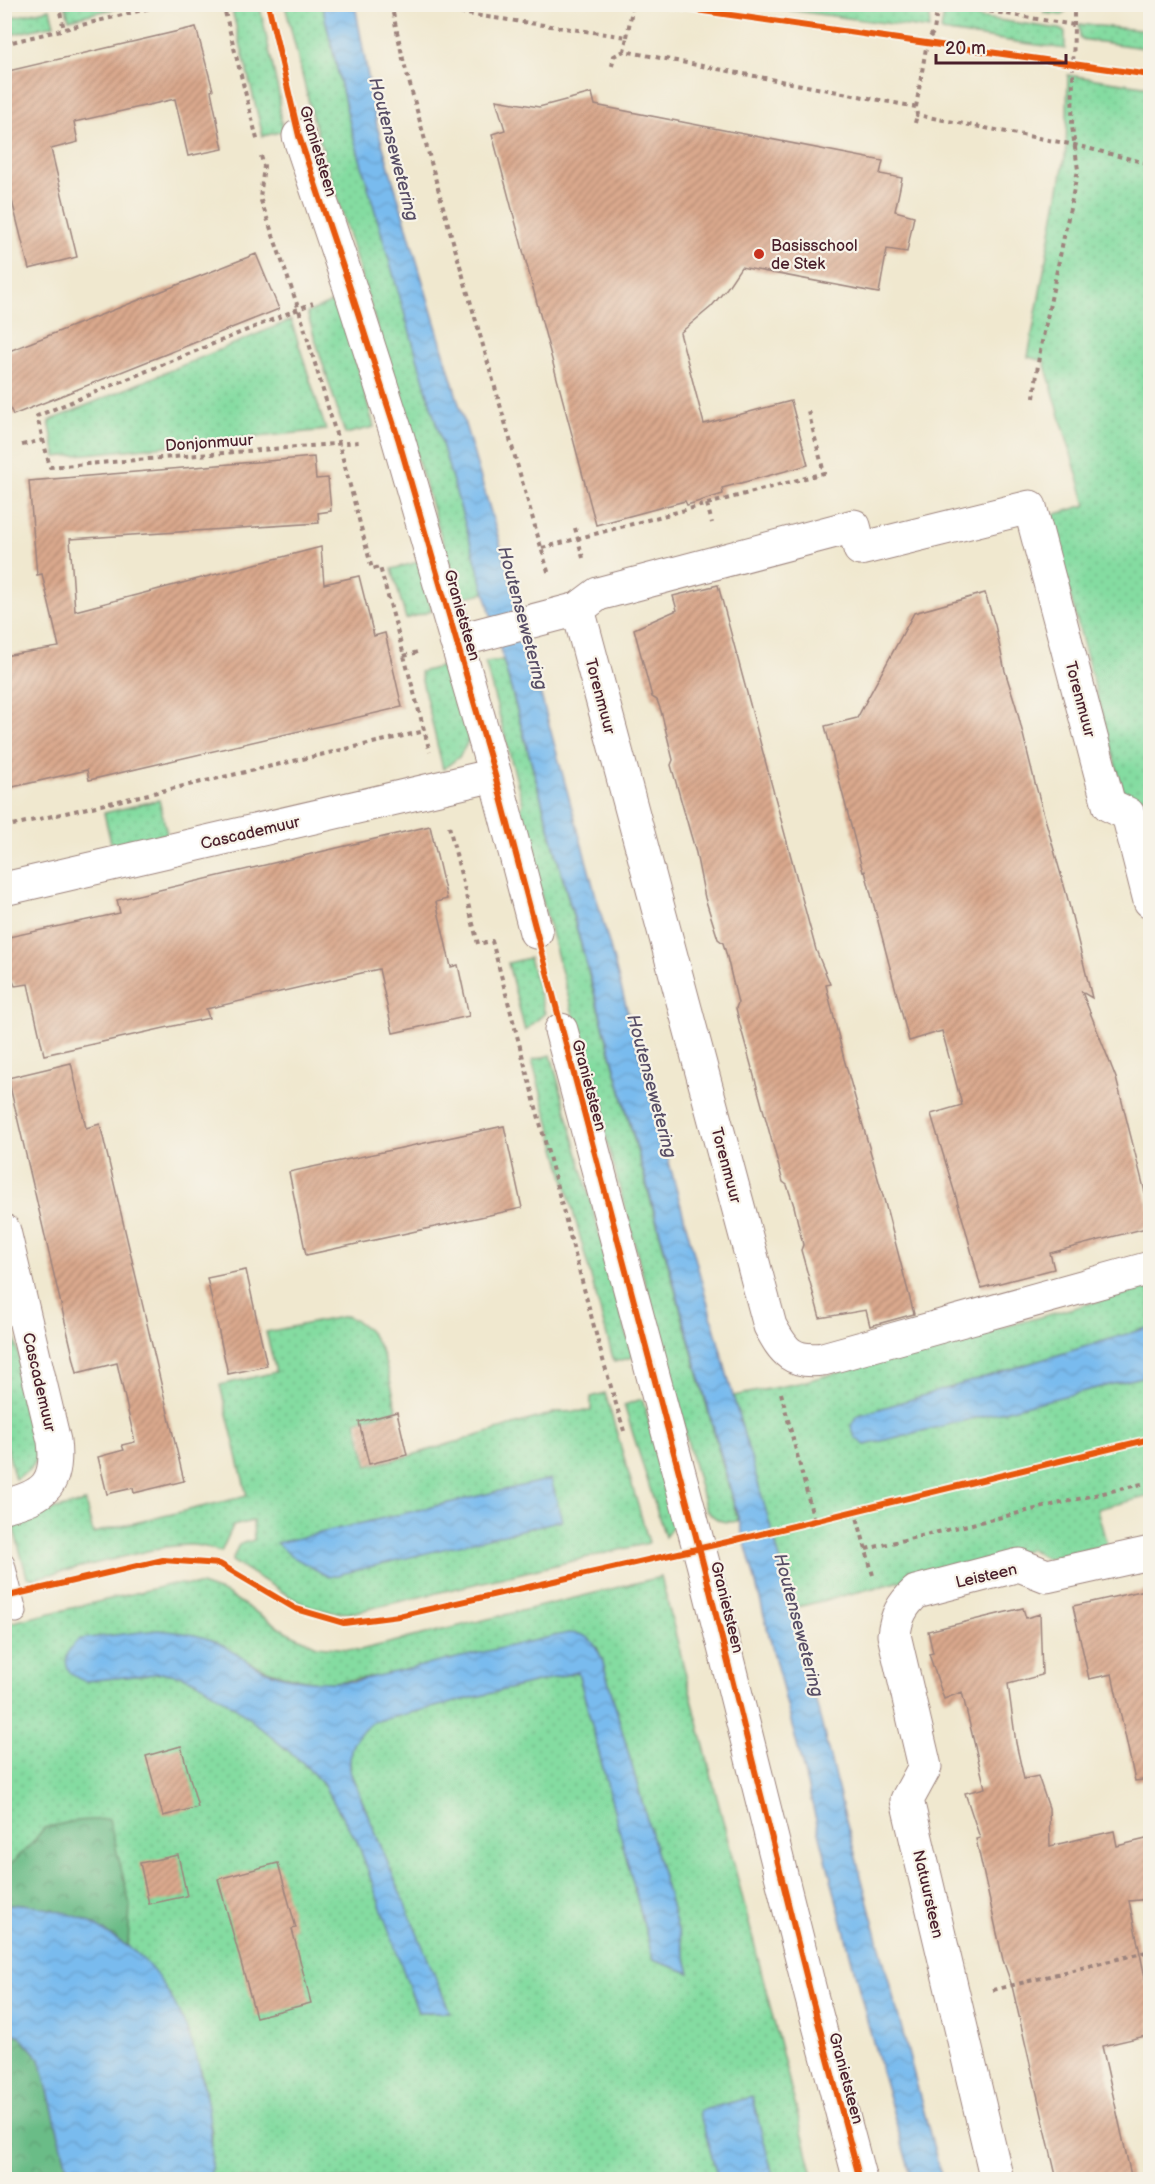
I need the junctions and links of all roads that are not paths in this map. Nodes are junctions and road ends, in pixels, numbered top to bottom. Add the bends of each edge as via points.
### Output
1 (299, 136) dead end
2 (560, 613) junction
3 (471, 637) junction
4 (495, 775) junction
5 (4, 889) edge
6 (1150, 901) edge
7 (536, 932) dead end
8 (561, 1030) dead end
9 (4, 1231) edge
10 (1150, 1268) edge
11 (4, 1506) edge
12 (1150, 1553) edge
13 (4, 1564) edge
14 (899, 1611) joint
15 (16, 1612) dead end
16 (860, 2180) edge
17 (997, 2180) edge

1 - 3 street, Granietsteen via 398,438
2 - 3 street, Torenmuur
2 - 6 street, Torenmuur via 598,594 854,526 860,549 1030,507 1109,805 1128,814
2 - 10 street, Torenmuur via 770,1326 780,1345 792,1357 824,1359
3 - 4 street, Granietsteen
4 - 5 street, Cascademuur
4 - 7 street, Granietsteen
8 - 16 street, Granietsteen via 703,1563
9 - 11 street, Cascademuur via 56,1462 50,1482 40,1493 27,1501
12 - 14 street, Leisteen via 1047,1576 1019,1565 916,1592
13 - 15 lane
14 - 17 street, Natuursteen via 894,1635 925,1767 907,1800

